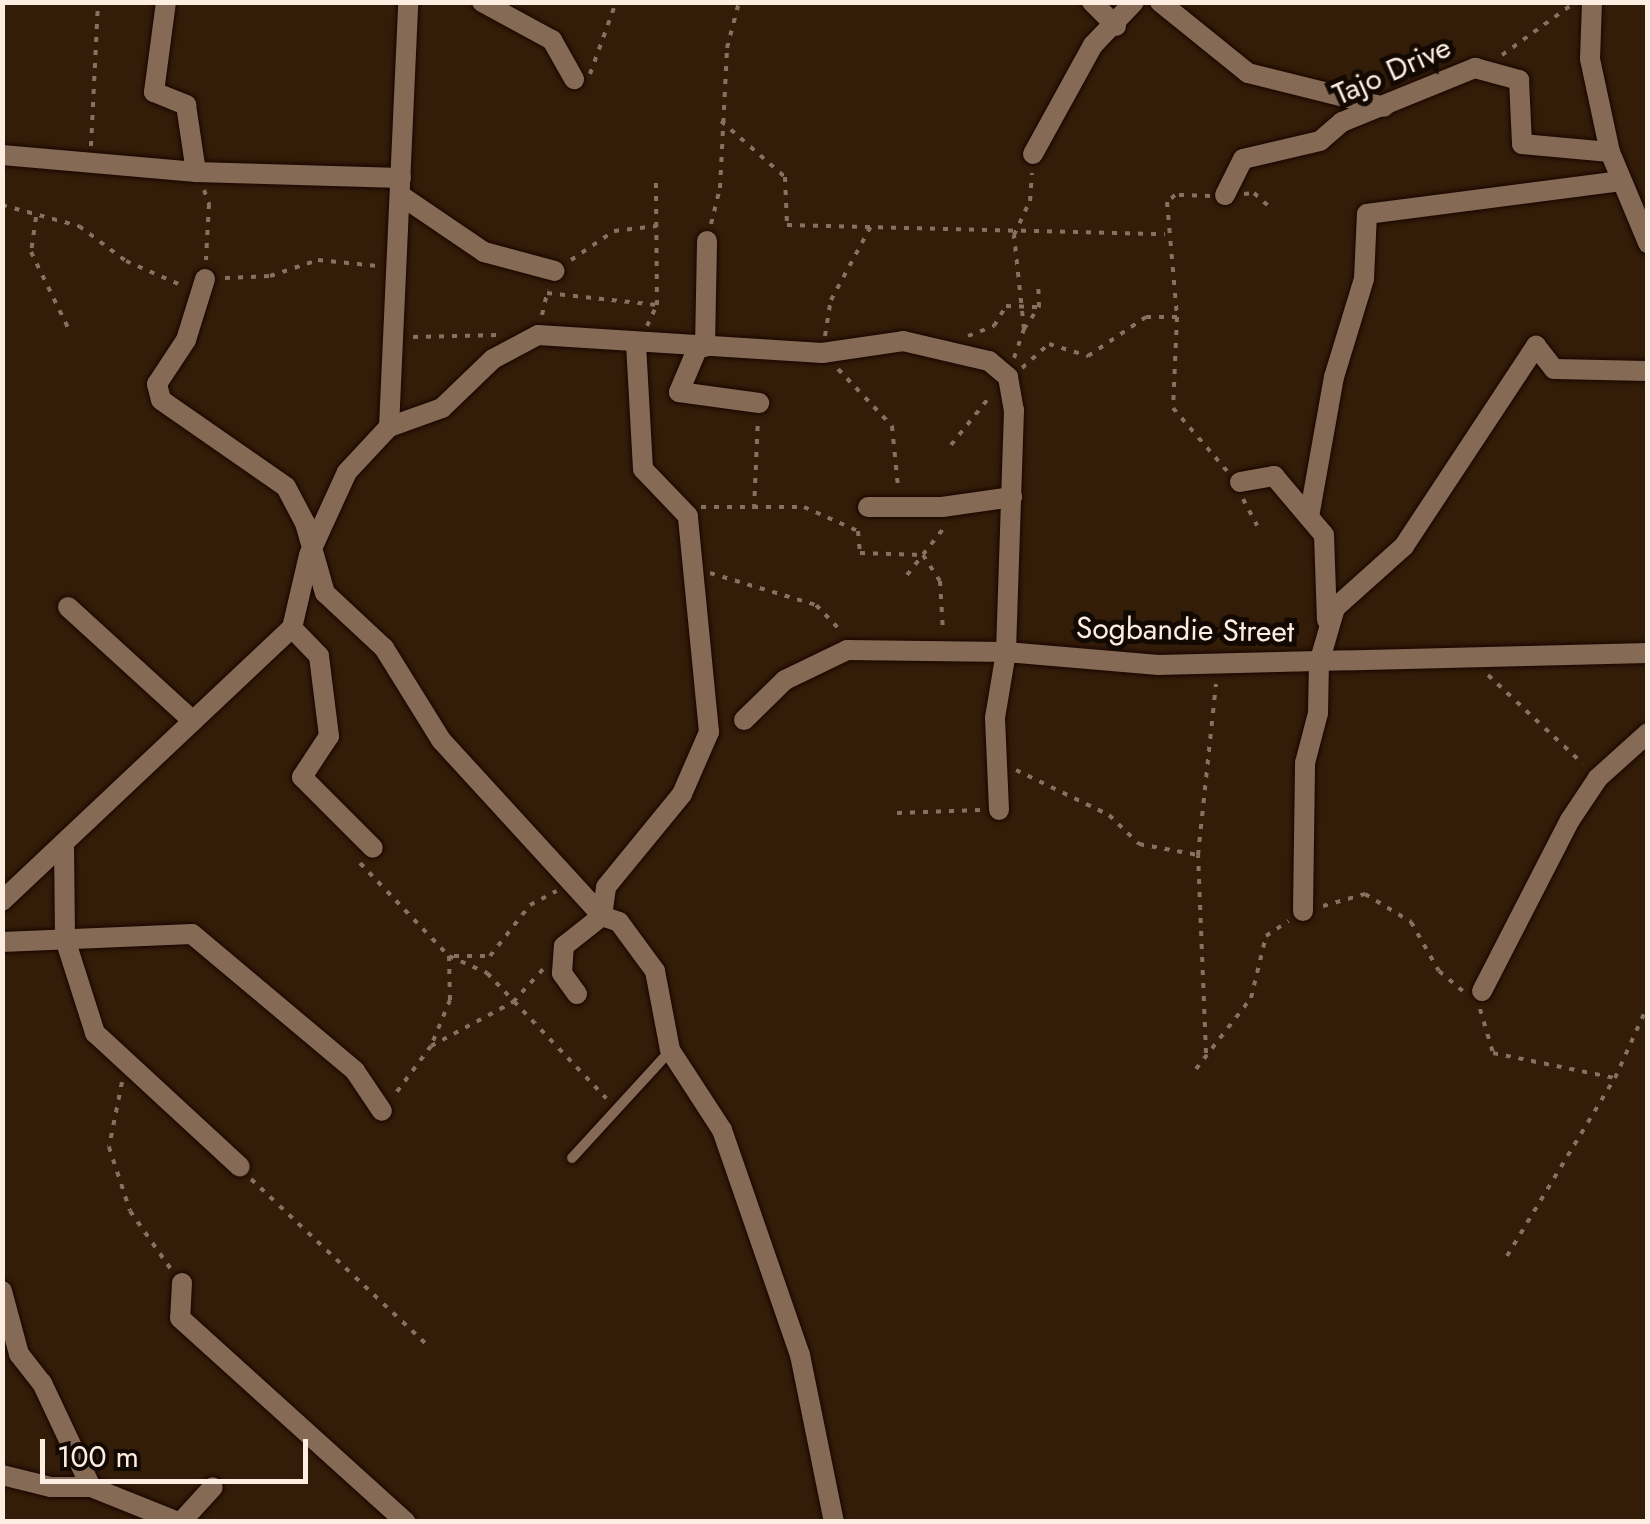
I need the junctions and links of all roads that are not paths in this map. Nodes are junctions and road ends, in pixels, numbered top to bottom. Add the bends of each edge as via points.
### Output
1 (166, 2) edge
2 (408, 2) edge
3 (482, 2) edge
4 (1092, 2) edge
5 (1134, 2) edge
6 (1160, 2) edge
7 (1592, 2) edge
8 (1116, 26) junction
9 (574, 79) road end
10 (1385, 107) junction
11 (1610, 152) junction
12 (2, 154) edge
13 (1032, 154) road end
14 (196, 172) junction
15 (1622, 180) junction
16 (401, 186) junction
17 (1226, 195) road end
18 (708, 240) road end
19 (1648, 243) edge
20 (555, 271) road end
21 (203, 286) road end
22 (636, 344) junction
23 (702, 347) junction
24 (1648, 371) edge
25 (759, 402) road end
26 (388, 427) junction
27 (1240, 482) road end
28 (1012, 496) junction
29 (868, 507) dead end
30 (1308, 517) junction
31 (310, 555) junction
32 (68, 607) dead end
33 (292, 628) junction
34 (1328, 632) junction
35 (1006, 652) junction
36 (1648, 653) edge
37 (1319, 663) junction
38 (744, 720) dead end
39 (193, 721) junction
40 (1648, 733) edge
41 (999, 810) road end
42 (64, 844) junction
43 (373, 848) road end
44 (2, 901) edge
45 (1304, 911) road end
46 (602, 916) junction
47 (65, 939) junction
48 (2, 942) edge
49 (1482, 991) dead end
50 (577, 994) dead end
51 (670, 1050) junction
52 (382, 1112) road end
53 (572, 1158) dead end
54 (240, 1167) road end
55 (182, 1284) road end
56 (2, 1291) edge
57 (2, 1475) edge
58 (91, 1487) junction
59 (213, 1488) dead end
60 (839, 1520) edge
61 (180, 1522) edge
62 (406, 1522) edge

1 - 14 street via 154,92 186,105
2 - 16 street
3 - 9 street via 552,40
4 - 8 street
5 - 8 street
6 - 10 street via 1248,73
7 - 11 street via 1590,59
8 - 13 street via 1093,45 1048,136
10 - 11 street, Tajo Drive via 1440,77 1475,68 1519,80 1522,144
10 - 17 street, Tajo Drive via 1342,122 1320,142 1243,160
11 - 15 street
12 - 14 street
14 - 16 street
15 - 19 street
15 - 30 street via 1366,214 1364,279 1334,377
16 - 20 street via 484,252
16 - 26 street
18 - 23 street
21 - 31 street via 186,340 157,384 161,400 286,487 306,523
22 - 23 street
22 - 26 street via 538,335 493,359 442,408
22 - 46 street via 643,469 688,516 709,732 682,794 606,886
23 - 25 street via 679,392
23 - 28 street via 822,353 903,341 988,361 1008,377
24 - 34 street via 1554,369 1536,346 1404,546 1335,608
26 - 31 street via 347,472
27 - 30 street via 1274,476
28 - 29 street via 942,507
28 - 35 street
30 - 34 street via 1324,536
31 - 33 street
31 - 46 street via 325,593 384,648 441,740
32 - 39 street
33 - 39 street
33 - 43 street via 318,656 329,736 302,777
34 - 37 street
35 - 37 street, Sogbandie Street
35 - 38 street, Sogbandie Street via 847,650 786,680
35 - 41 street
36 - 37 street, Sogbandie Street
37 - 45 street via 1318,713 1305,763
39 - 42 street
40 - 49 street via 1598,778 1570,820
42 - 44 street
42 - 47 street
46 - 50 street via 564,946 562,973
46 - 51 street via 619,922 654,971
47 - 48 street
47 - 52 street via 192,934 355,1072
47 - 54 street via 95,1033
51 - 53 lane
51 - 60 street via 722,1130 800,1355
55 - 62 street via 180,1318
56 - 58 street via 20,1354 42,1383
57 - 58 street via 51,1487
58 - 61 street
59 - 61 street

